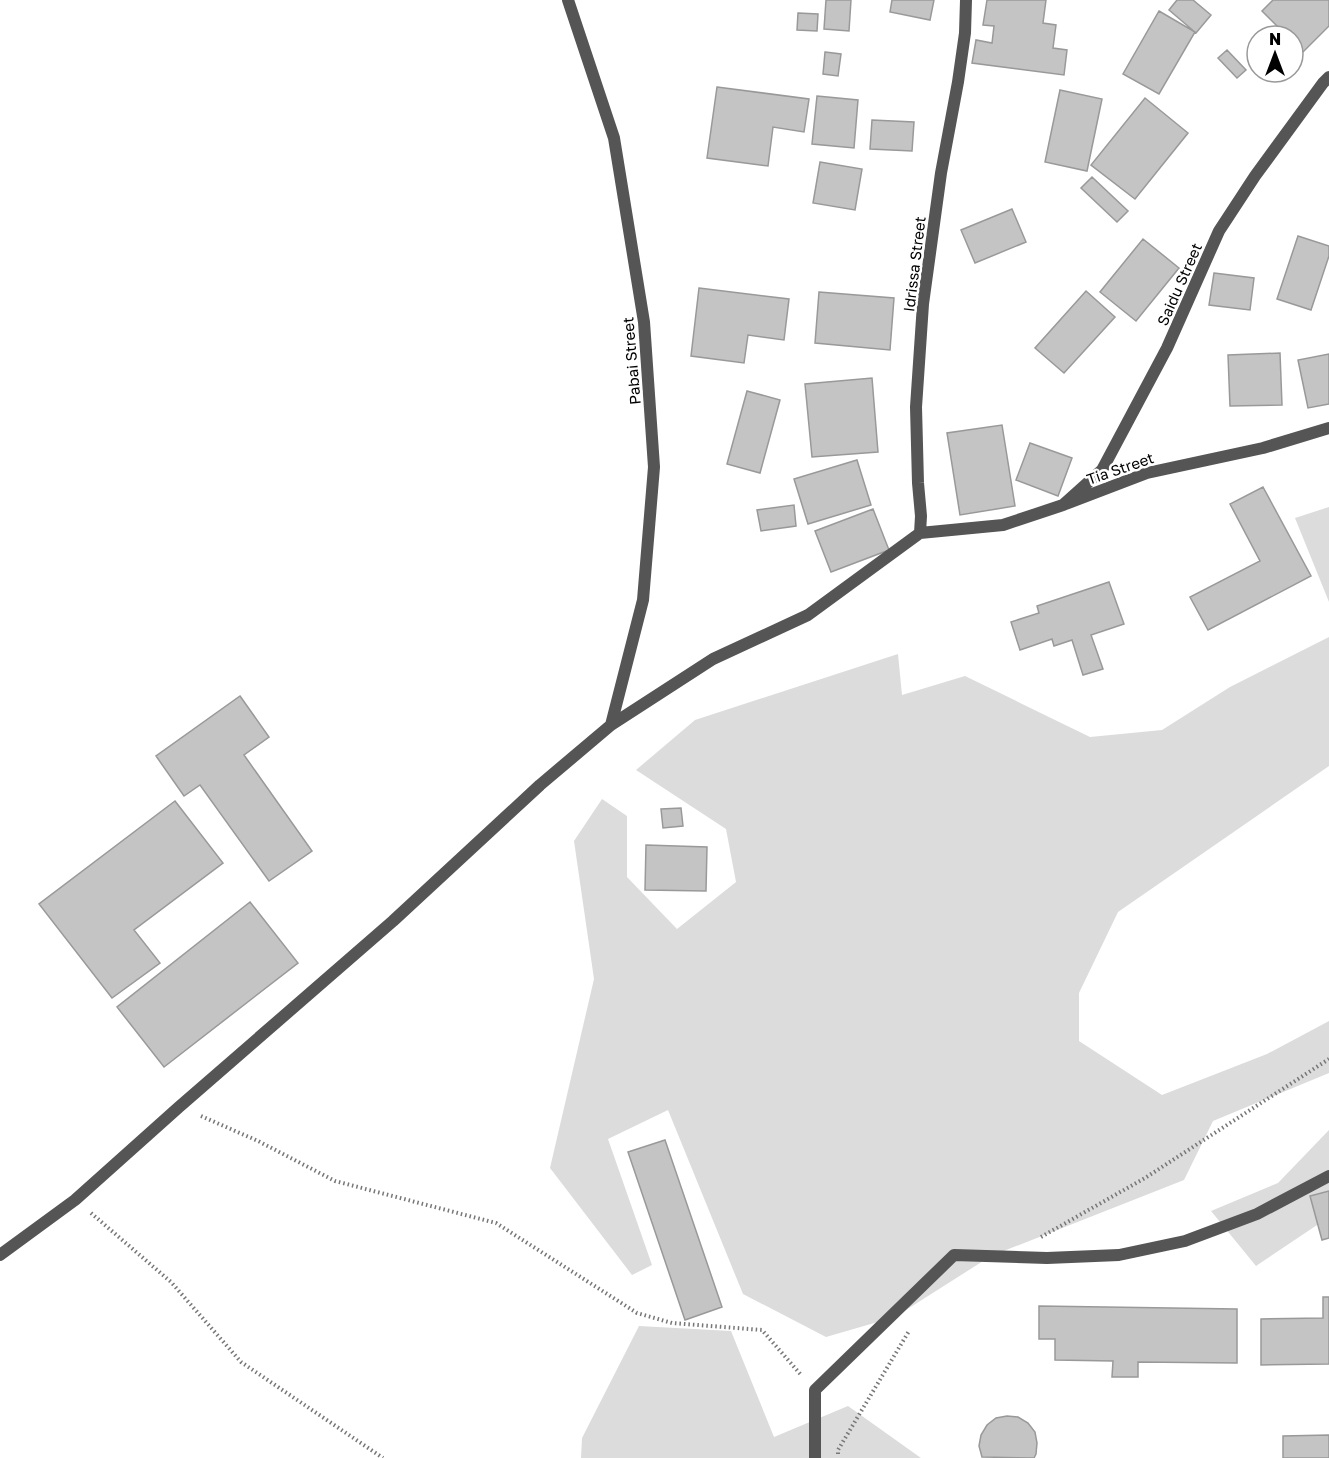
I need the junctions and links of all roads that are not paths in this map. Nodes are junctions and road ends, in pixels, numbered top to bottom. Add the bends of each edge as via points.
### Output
1 (568, 0) edge
2 (966, 0) edge
3 (1329, 77) edge
4 (1329, 428) edge
5 (1063, 505) junction
6 (920, 533) junction
7 (611, 725) junction
8 (1329, 1176) edge
9 (0, 1255) edge
10 (815, 1458) edge

1 - 7 street, Pabai Street via 614,138 644,322 654,467 643,600
2 - 6 street, Idrissa Street via 965,33 923,304 916,407
3 - 5 street, Saidu Street via 1255,176 1220,231 1167,348 1102,470
4 - 5 street, Tia Street via 1263,448 1147,473
5 - 6 street, Tia Street via 1003,525
6 - 7 street via 808,615 713,659
7 - 9 street via 75,1200
8 - 10 street via 1247,1218 1185,1241 1119,1255 954,1255 815,1390

